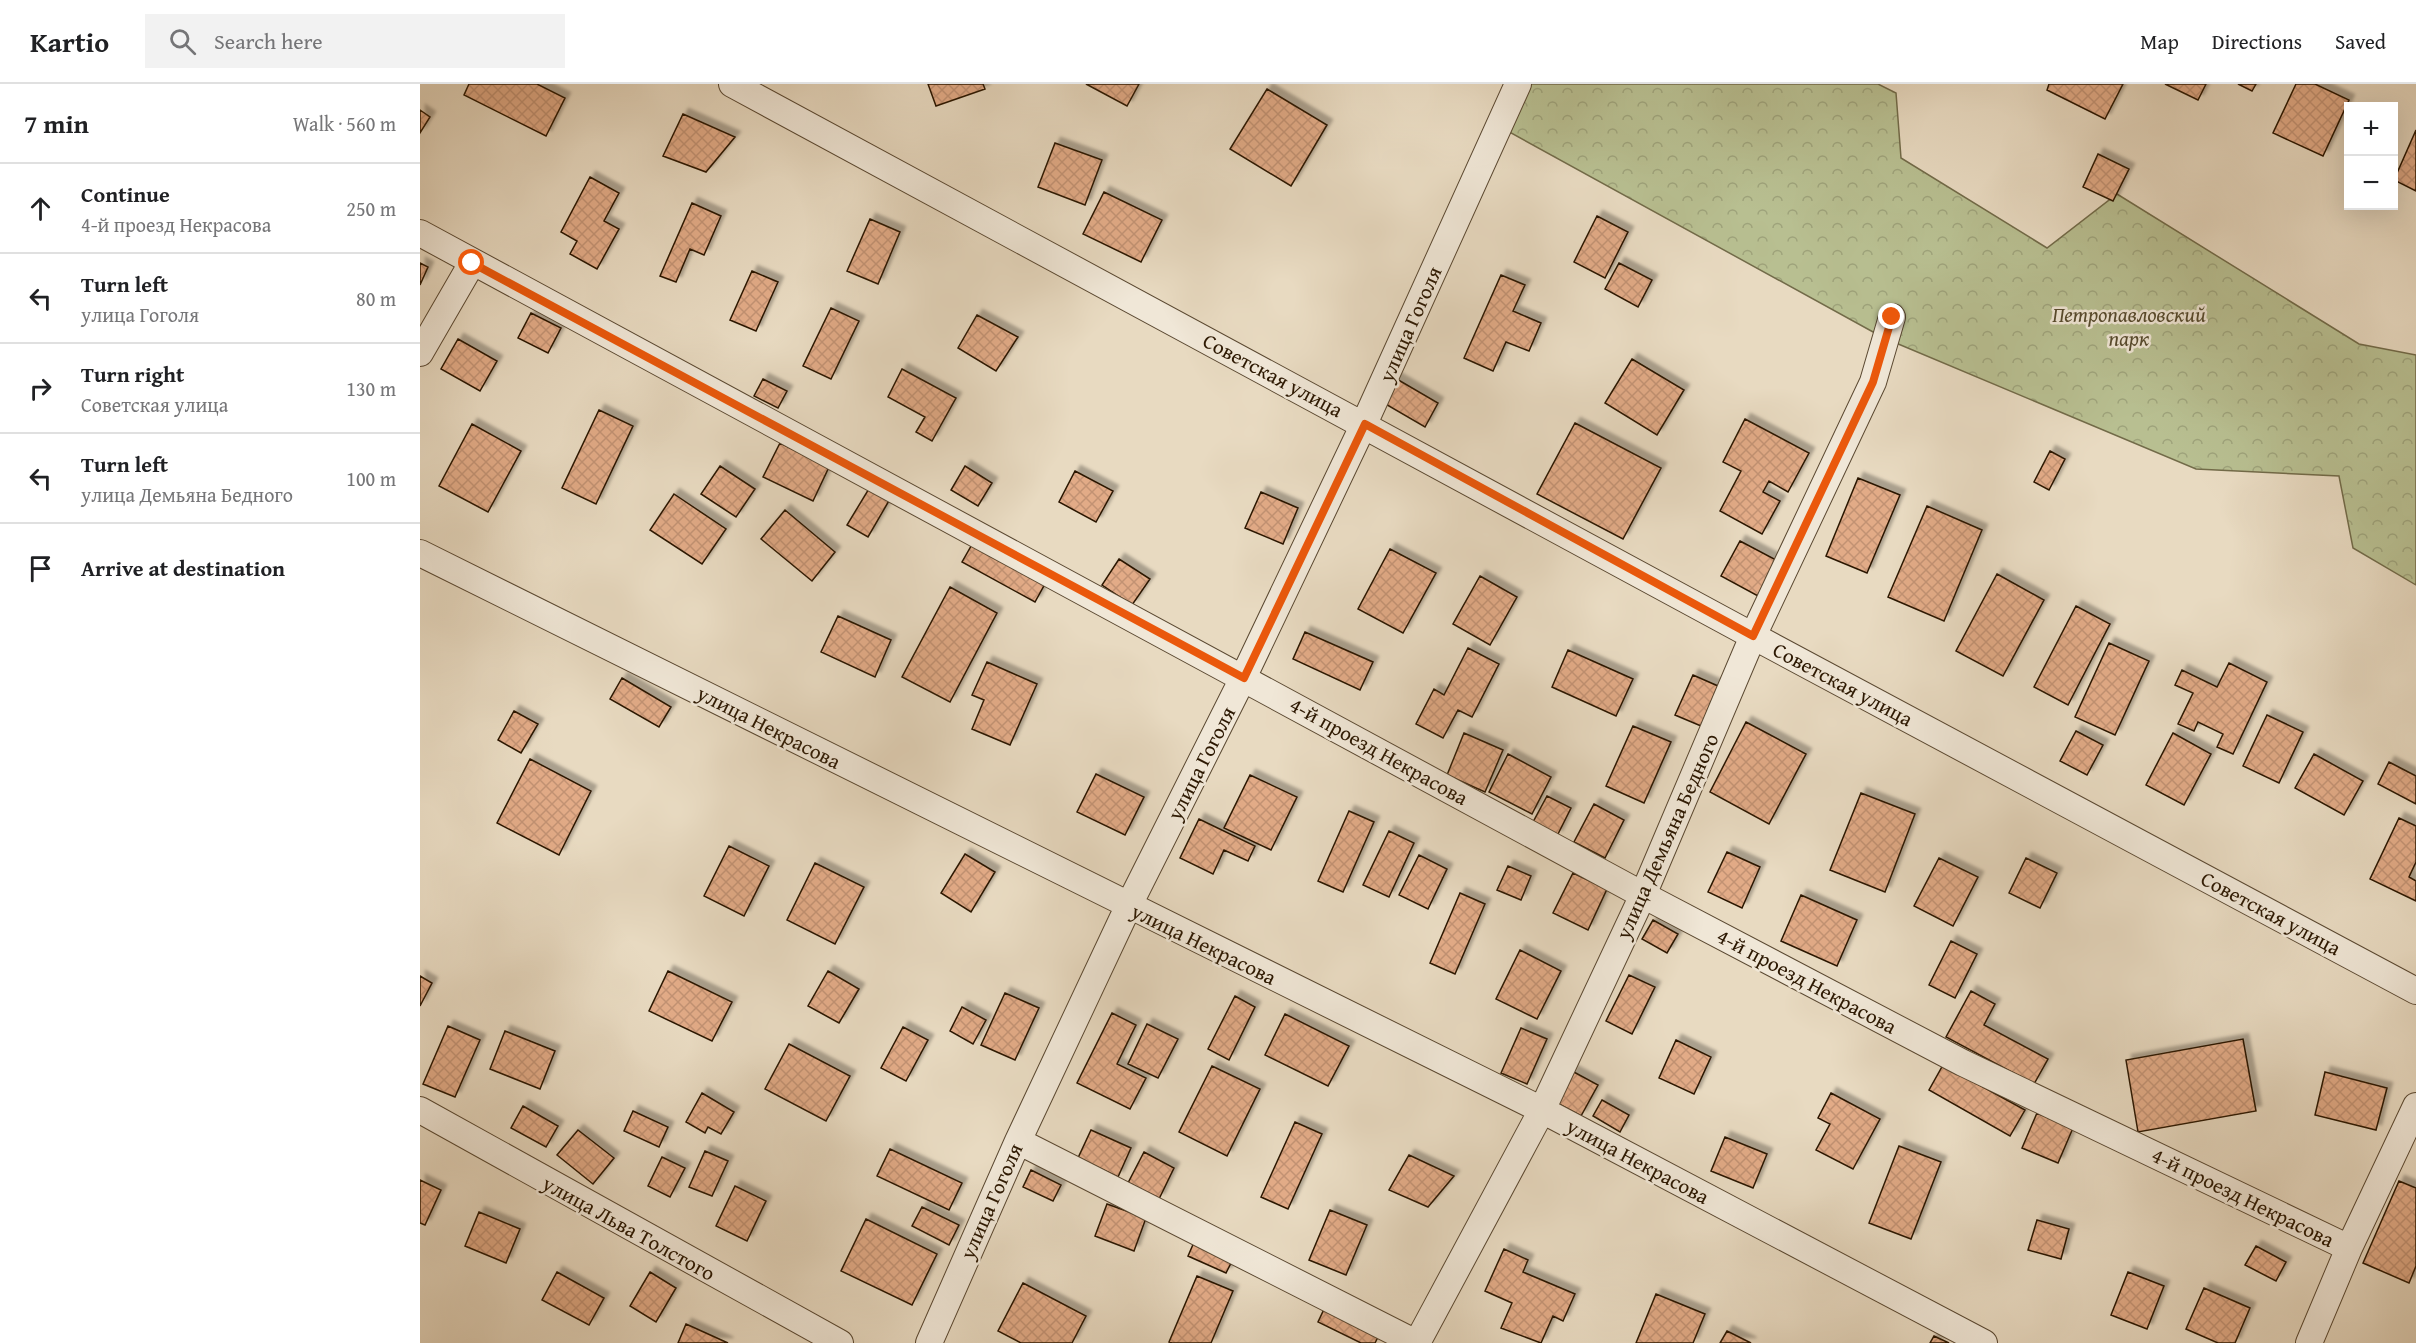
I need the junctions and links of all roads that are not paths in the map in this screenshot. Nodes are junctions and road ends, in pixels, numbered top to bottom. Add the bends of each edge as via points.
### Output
1 (732, 84) edge
2 (1518, 84) edge
3 (420, 233) edge
4 (472, 263) junction
5 (1892, 317) dead end
6 (420, 353) edge
7 (1365, 424) junction
8 (420, 552) edge
9 (1753, 636) junction
10 (1244, 678) junction
11 (1643, 895) junction
12 (1128, 907) junction
13 (2416, 991) edge
14 (2416, 1106) edge
15 (420, 1110) edge
16 (1542, 1110) junction
17 (1018, 1141) junction
18 (2349, 1248) junction
19 (840, 1343) edge
20 (929, 1343) edge
21 (1416, 1343) edge
22 (1984, 1343) edge
23 (2309, 1343) edge

1 - 7 street, Советская улица
2 - 7 street, улица Гоголя
3 - 4 street, 4-й проезд Некрасова
4 - 6 street
4 - 10 street, 4-й проезд Некрасова
5 - 9 street, улица Демьяна Бедного via 1873,382
7 - 9 street, Советская улица
7 - 10 street, улица Гоголя
8 - 12 street, улица Некрасова
9 - 11 street, улица Демьяна Бедного
9 - 13 street, Советская улица
10 - 11 street, 4-й проезд Некрасова
10 - 12 street, улица Гоголя
11 - 16 street, улица Демьяна Бедного
11 - 18 street, 4-й проезд Некрасова via 1963,1063
12 - 16 street, улица Некрасова
12 - 17 street, улица Гоголя
14 - 18 street
15 - 19 street, улица Льва Толстого
16 - 21 street, улица Демьяна Бедного
16 - 22 street, улица Некрасова
17 - 20 street, улица Гоголя
17 - 21 street
18 - 23 street

